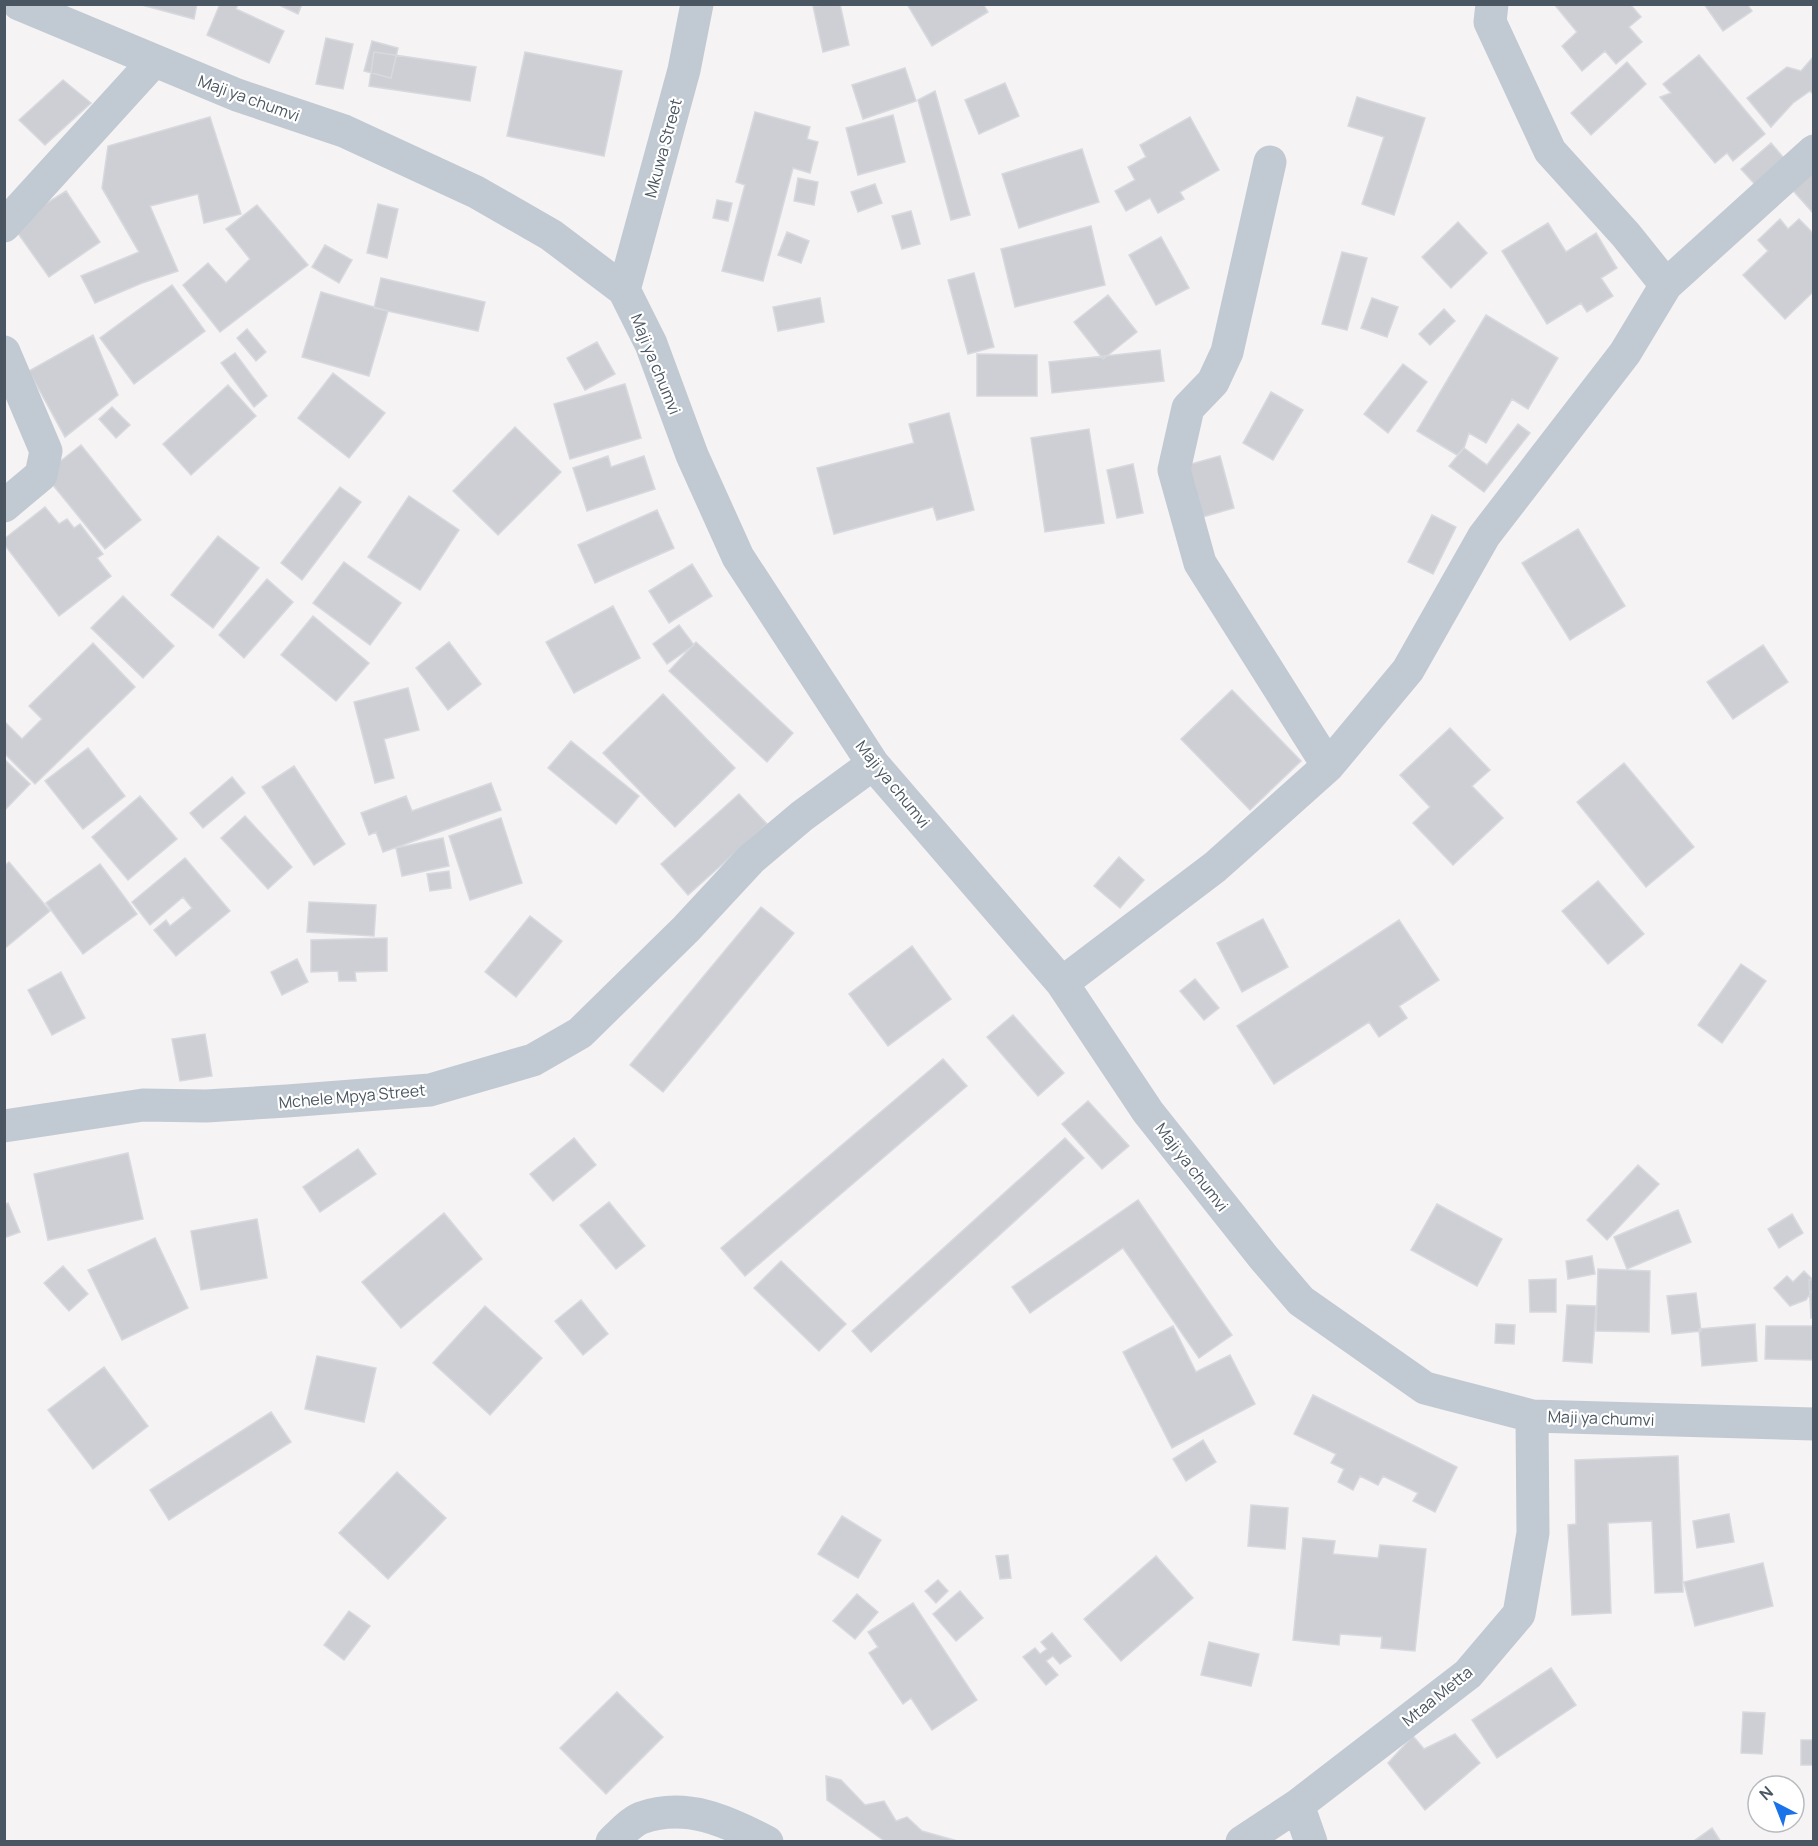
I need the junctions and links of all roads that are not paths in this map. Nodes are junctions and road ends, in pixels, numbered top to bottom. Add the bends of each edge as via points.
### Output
1 (19, 4) edge
2 (697, 4) edge
3 (1492, 4) edge
4 (154, 61) junction
5 (1814, 151) edge
6 (1270, 162) dead end
7 (4, 226) edge
8 (1666, 285) junction
9 (624, 290) junction
10 (4, 352) edge
11 (4, 506) edge
12 (873, 764) junction
13 (1328, 766) junction
14 (1062, 984) junction
15 (4, 1126) edge
16 (1532, 1416) junction
17 (1814, 1424) edge
18 (1298, 1805) junction
19 (612, 1842) edge
20 (767, 1842) edge
21 (1242, 1842) edge
22 (1311, 1842) edge

1 - 4 street, Maji ya chumvi
2 - 9 street, Mkuwa Street via 684,70
3 - 8 street via 1490,22 1550,151 1626,234
4 - 7 street
4 - 9 street, Maji ya chumvi via 237,95 344,131 476,192 552,235
5 - 8 street
6 - 13 street via 1227,352 1213,382 1188,408 1174,470 1200,563
8 - 13 street via 1625,353 1485,536 1408,670
9 - 12 street, Maji ya chumvi via 651,344 692,455 738,557
10 - 11 street via 46,451 41,475
12 - 14 street, Maji ya chumvi
12 - 15 street, Mchele Mpya Street via 752,859 580,1033 533,1060 430,1090 229,1104 143,1105
13 - 14 street via 1215,867
14 - 16 street, Maji ya chumvi via 1148,1112 1301,1301 1425,1388
16 - 17 street, Maji ya chumvi
16 - 18 street, Mtaa Metta via 1533,1533 1519,1614 1468,1674
18 - 21 street, Mtaa Metta
18 - 22 street
19 - 20 street via 640,1819 684,1810 731,1822

